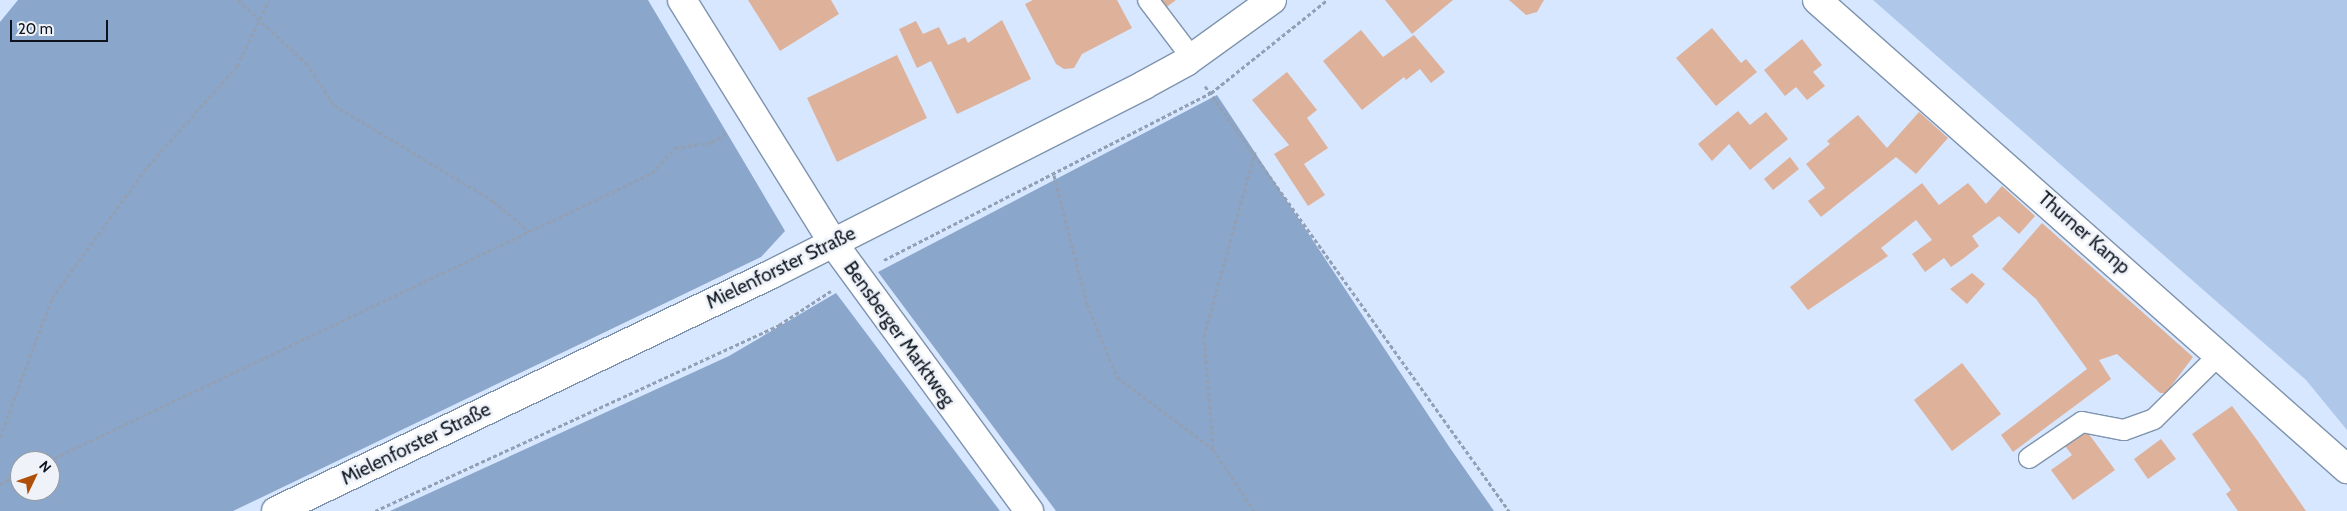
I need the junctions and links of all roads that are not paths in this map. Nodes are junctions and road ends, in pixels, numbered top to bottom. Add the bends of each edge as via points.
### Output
1 (682, 0) edge
2 (1148, 0) edge
3 (1272, 0) edge
4 (1817, 0) edge
5 (1189, 60) junction
6 (833, 243) junction
7 (2221, 353) junction
8 (2029, 458) dead end
9 (2347, 469) edge
10 (276, 511) edge
11 (1029, 511) edge

1 - 6 street, Bensberger Marktweg via 751,117
2 - 5 lane
3 - 5 street, Mielenforster Straße
4 - 7 street, Thurner Kamp
5 - 6 street, Mielenforster Straße
6 - 10 street, Mielenforster Straße
6 - 11 street, Bensberger Marktweg
7 - 8 lane via 2154,419 2124,430 2082,422
7 - 9 street, Thurner Kamp

